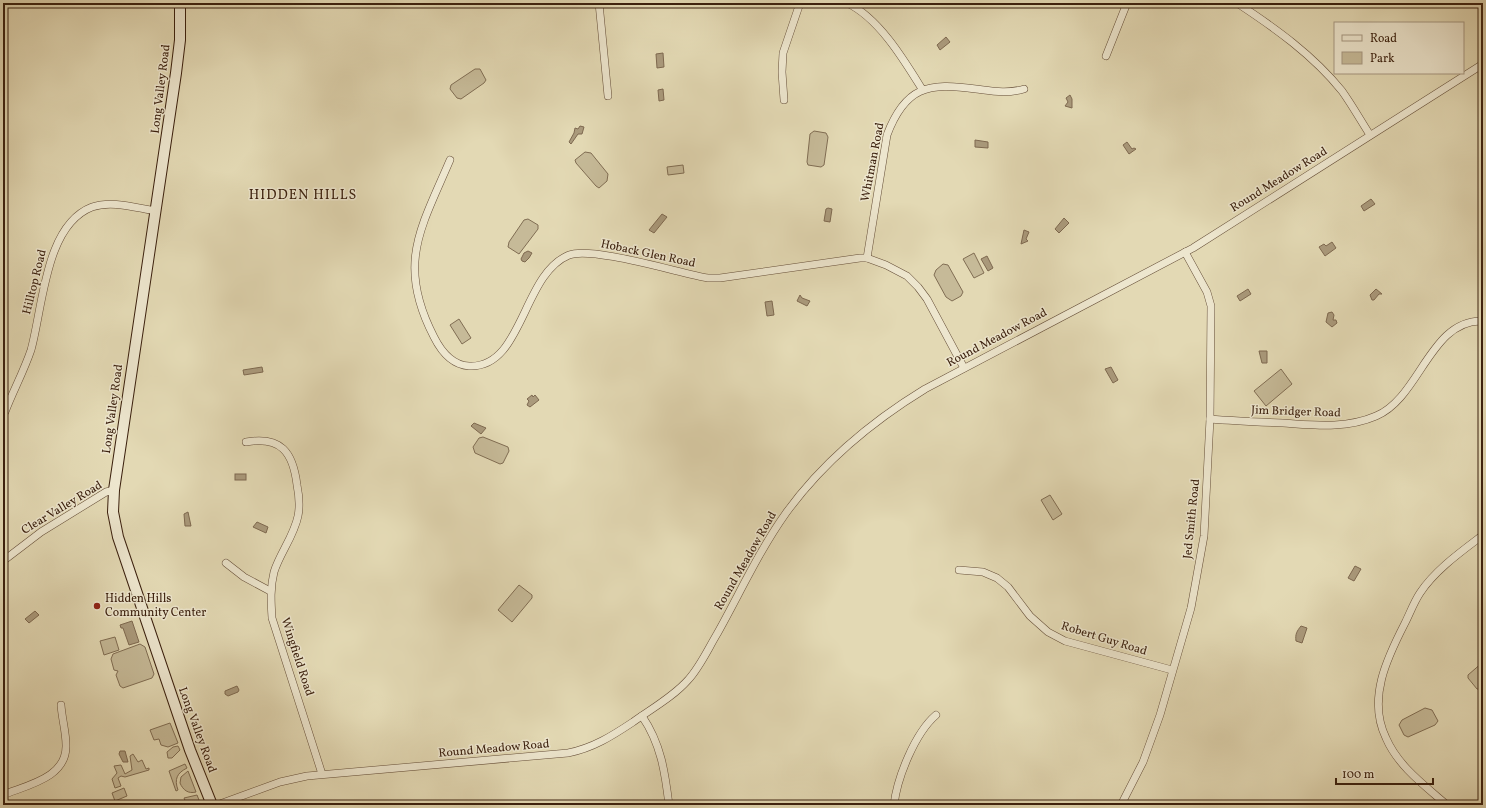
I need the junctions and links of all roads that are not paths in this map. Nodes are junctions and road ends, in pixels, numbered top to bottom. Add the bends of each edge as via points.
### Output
1 (180, 3) edge
2 (599, 3) edge
3 (800, 3) edge
4 (847, 3) edge
5 (1127, 3) edge
6 (1237, 3) edge
7 (1106, 56) dead end
8 (1483, 64) edge
9 (922, 89) junction
10 (1024, 89) dead end
11 (608, 96) dead end
12 (784, 100) dead end
13 (1370, 135) junction
14 (450, 160) dead end
15 (156, 210) junction
16 (1185, 252) junction
17 (867, 258) junction
18 (1483, 321) edge
19 (964, 368) junction
20 (5, 412) dead end
21 (1210, 419) junction
22 (246, 442) dead end
23 (114, 490) junction
24 (1483, 535) edge
25 (3, 561) edge
26 (226, 563) dead end
27 (959, 570) dead end
28 (270, 591) junction
29 (1172, 670) junction
30 (61, 705) dead end
31 (936, 715) dead end
32 (642, 716) junction
33 (322, 774) junction
34 (3, 795) edge
35 (212, 805) edge
36 (217, 805) edge
37 (669, 805) edge
38 (894, 805) edge
39 (1121, 805) edge
40 (1447, 805) edge

1 - 15 street, Long Valley Road via 180,40
2 - 11 street
3 - 12 street via 783,54
4 - 9 street via 876,26 905,61
5 - 7 street
6 - 13 street via 1320,66 1342,92
8 - 13 street, Round Meadow Road
9 - 10 street, Whitman Road via 946,86 997,92
9 - 17 street, Whitman Road via 906,101 894,116 887,135
13 - 16 street, Round Meadow Road
14 - 17 street, Hoback Glen Road via 422,226 414,274 416,293 429,329 440,349 448,357 468,366 482,365 496,358 506,347 540,282 552,266 570,254 607,256 708,278
15 - 20 street, Hilltop Road via 113,204 101,205 81,213 63,231 54,248 30,351
15 - 23 street, Long Valley Road
16 - 19 street, Round Meadow Road
16 - 21 street, Jed Smith Road via 1207,292 1211,306
17 - 19 street via 907,276 918,287
18 - 21 street, Jim Bridger Road via 1462,325 1449,334 1437,346 1396,403 1377,416 1359,422 1326,426
19 - 32 street, Round Meadow Road via 883,416 849,444 816,477 786,514 764,547 688,680
21 - 29 street, Jed Smith Road via 1204,536 1191,608
22 - 28 street, Wingfield Road via 272,442 290,456 295,469 299,500 298,516 275,571
23 - 25 street, Clear Valley Road via 106,492 40,532
23 - 35 street, Long Valley Road via 113,512 118,537 190,750
24 - 40 street via 1453,558 1421,592 1388,656 1378,695 1385,738 1398,759
26 - 28 street via 244,577
27 - 29 street, Robert Guy Road via 984,572 997,578 1008,587 1030,616 1048,632 1065,641
28 - 33 street, Wingfield Road via 275,626
29 - 39 street, Jed Smith Road via 1158,722 1143,762
30 - 34 street via 66,745 56,771 46,778
31 - 38 street via 926,724 910,755 895,793
32 - 33 street, Round Meadow Road via 604,741 579,751
32 - 37 street via 660,750 665,767
33 - 36 street, Round Meadow Road via 290,779

